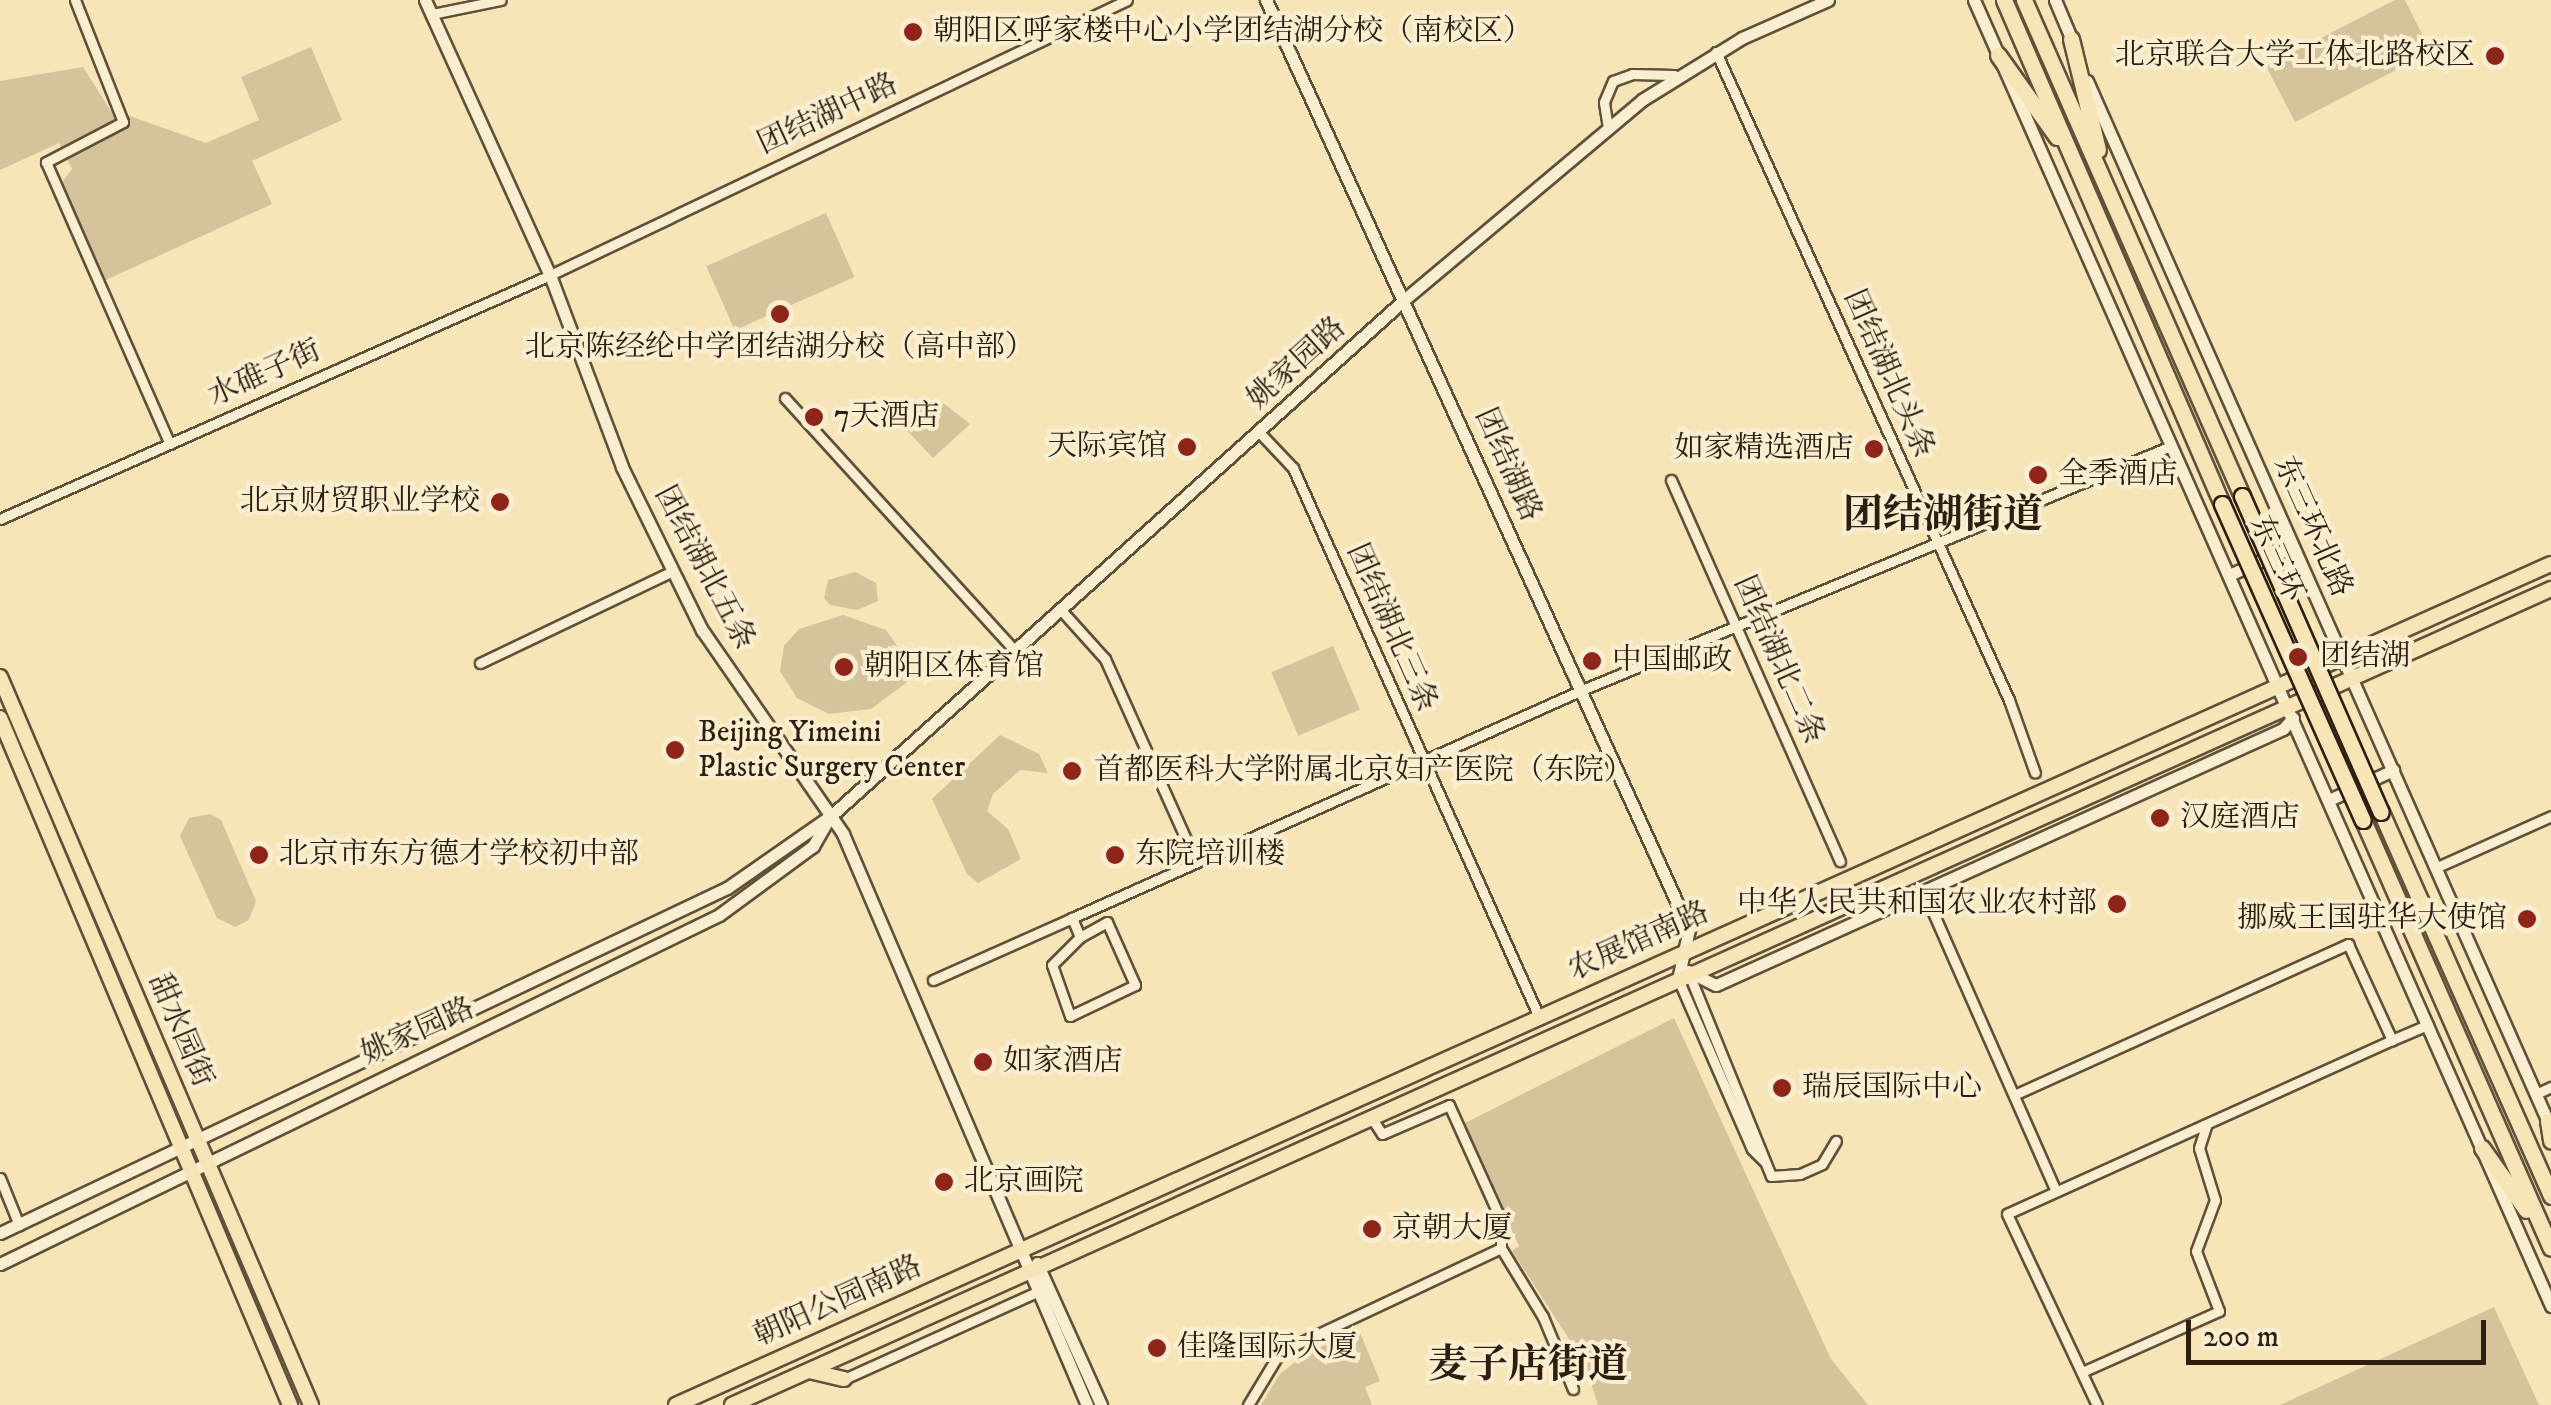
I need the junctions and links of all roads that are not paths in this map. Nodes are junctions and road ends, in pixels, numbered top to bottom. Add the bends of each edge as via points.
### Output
1 (75, 0) edge
2 (426, 0) edge
3 (500, 0) edge
4 (1127, 0) edge
5 (1266, 0) edge
6 (1828, 0) edge
7 (1974, 0) edge
8 (2004, 0) edge
9 (2024, 0) edge
10 (2055, 0) edge
11 (432, 14) junction
12 (2071, 39) junction
13 (1716, 52) junction
14 (1998, 54) junction
15 (1674, 75) junction
16 (1608, 128) junction
17 (2074, 161) junction
18 (2107, 188) junction
19 (550, 274) junction
20 (1405, 299) junction
21 (784, 398) dead end
22 (1259, 432) junction
23 (170, 444) junction
24 (2170, 446) junction
25 (1671, 480) dead end
26 (0, 519) edge
27 (1938, 547) junction
28 (2292, 547) junction
29 (2551, 564) edge
30 (673, 571) junction
31 (2229, 576) junction
32 (2551, 588) edge
33 (1062, 611) junction
34 (1735, 627) junction
35 (1016, 651) junction
36 (2344, 657) junction
37 (480, 663) dead end
38 (0, 677) edge
39 (2352, 678) junction
40 (2278, 684) junction
41 (1582, 690) junction
42 (2290, 712) junction
43 (16, 714) junction
44 (0, 720) edge
45 (1422, 758) junction
46 (2393, 770) junction
47 (2036, 773) dead end
48 (2329, 800) junction
49 (832, 814) junction
50 (2551, 816) edge
51 (1194, 859) junction
52 (1840, 861) dead end
53 (2435, 868) junction
54 (1924, 892) junction
55 (1072, 918) junction
56 (1080, 938) junction
57 (1681, 953) junction
58 (1683, 976) junction
59 (933, 980) dead end
60 (1539, 1017) junction
61 (2428, 1025) junction
62 (2392, 1040) junction
63 (2551, 1087) edge
64 (2536, 1094) junction
65 (2014, 1095) junction
66 (1371, 1117) junction
67 (2207, 1124) junction
68 (2550, 1125) edge
69 (2551, 1140) edge
70 (198, 1142) junction
71 (1836, 1142) dead end
72 (2482, 1148) junction
73 (180, 1150) junction
74 (207, 1164) junction
75 (190, 1173) junction
76 (0, 1178) edge
77 (2056, 1191) junction
78 (2551, 1196) edge
79 (20, 1224) junction
80 (0, 1234) edge
81 (2548, 1243) edge
82 (1500, 1248) junction
83 (1024, 1249) junction
84 (0, 1264) edge
85 (1035, 1268) junction
86 (1039, 1291) junction
87 (2551, 1306) edge
88 (808, 1370) junction
89 (2082, 1372) junction
90 (844, 1378) joint
91 (1573, 1388) dead end
92 (290, 1405) edge
93 (311, 1405) edge
94 (676, 1405) edge
95 (732, 1405) edge
96 (1086, 1405) edge
97 (1101, 1405) edge
98 (1248, 1405) edge
99 (2097, 1405) edge

1 - 23 street via 123,122 46,162
2 - 11 street, 团结湖北五条
3 - 11 street
4 - 19 street, 团结湖中路
5 - 20 street, 团结湖路
6 - 13 street, 姚家园路
7 - 14 street
8 - 17 highway, 东三环
9 - 18 highway, 东三环
10 - 12 street, 东三环北路
11 - 19 street, 团结湖北五条
12 - 18 highway
12 - 28 street, 东三环北路
13 - 15 street, 姚家园路
13 - 27 street, 团结湖北头条
14 - 17 highway
14 - 24 street
15 - 16 street, 姚家园路
15 - 16 street via 1632,74 1613,81 1604,102
16 - 20 street, 姚家园路
17 - 81 highway, 东三环, bridge
18 - 78 highway, 东三环, bridge
19 - 23 street, 水碓子街
19 - 30 street, 团结湖北五条 via 622,467
20 - 22 street, 姚家园路
20 - 41 street, 团结湖路
21 - 35 street
22 - 33 street, 姚家园路
22 - 45 street, 团结湖北三条 via 1294,468
23 - 26 street, 水碓子街
24 - 27 street
24 - 31 street
25 - 34 street, 团结湖北二条
27 - 34 street
27 - 47 street, 团结湖北头条
28 - 31 street
28 - 36 street, 东三环北路
29 - 36 main road, 农展馆南路
30 - 37 street
30 - 49 street, 团结湖北五条 via 702,630
31 - 40 street
32 - 39 main road
33 - 35 street, 姚家园路
33 - 51 street via 1106,659
34 - 41 street
34 - 52 street, 团结湖北二条
35 - 49 street, 姚家园路
36 - 39 street, 东三环北路
36 - 40 main road, 农展馆南路
38 - 43 main road, 甜水园街
39 - 42 main road
39 - 46 street, 东三环北路
40 - 42 street
40 - 57 main road, 农展馆南路
41 - 45 street
41 - 57 street, 团结湖路 via 1689,929
42 - 48 street
42 - 54 street, 农展馆南路 via 2283,728
42 - 58 main road, 农展馆南路
43 - 44 street
43 - 70 main road, 甜水园街
44 - 73 main road, 甜水园街
45 - 51 street
45 - 60 street, 团结湖北三条
46 - 48 street
46 - 53 street, 东三环北路
48 - 61 street
49 - 70 street, 姚家园路 via 727,888
49 - 74 street, 姚家园路 via 813,846 720,915
49 - 83 street, 团结湖北五条
50 - 53 street
51 - 55 street
53 - 64 street, 东三环北路
54 - 58 street, 农展馆南路 via 1716,985
54 - 65 street
55 - 56 street
55 - 59 street
56 - 56 street via 1052,964 1070,1016 1135,985 1107,922
57 - 58 street, 团结湖路
57 - 60 main road, 农展馆南路
58 - 66 main road, 农展馆南路
58 - 71 street via 1752,1149 1771,1176 1822,1164
60 - 83 main road, 农展馆南路
61 - 62 street
61 - 72 street
62 - 65 street via 2348,944
62 - 67 street
63 - 64 street
64 - 68 street, 东三环北路
65 - 77 street
66 - 82 street via 1382,1134 1449,1105 1501,1220
66 - 85 main road, 农展馆南路
67 - 77 street
67 - 89 street via 2199,1148 2215,1200 2196,1251 2219,1311
68 - 69 highway
70 - 73 street, 姚家园路
70 - 74 main road, 甜水园街
72 - 81 highway
72 - 87 street
73 - 75 main road, 甜水园街
73 - 79 street, 姚家园路
74 - 75 street, 姚家园路
74 - 93 main road, 甜水园街
75 - 84 street, 姚家园路
75 - 92 main road, 甜水园街
76 - 79 street
77 - 89 street via 2007,1214
79 - 80 street, 姚家园路
82 - 91 street via 1543,1316
82 - 98 street via 1280,1352
83 - 85 street, 团结湖北五条
83 - 94 main road, 朝阳公园南路
85 - 86 street
85 - 88 main road, 朝阳公园南路
85 - 97 street
86 - 90 street
86 - 96 street
88 - 90 main road
88 - 95 main road, 朝阳公园南路
89 - 99 street

